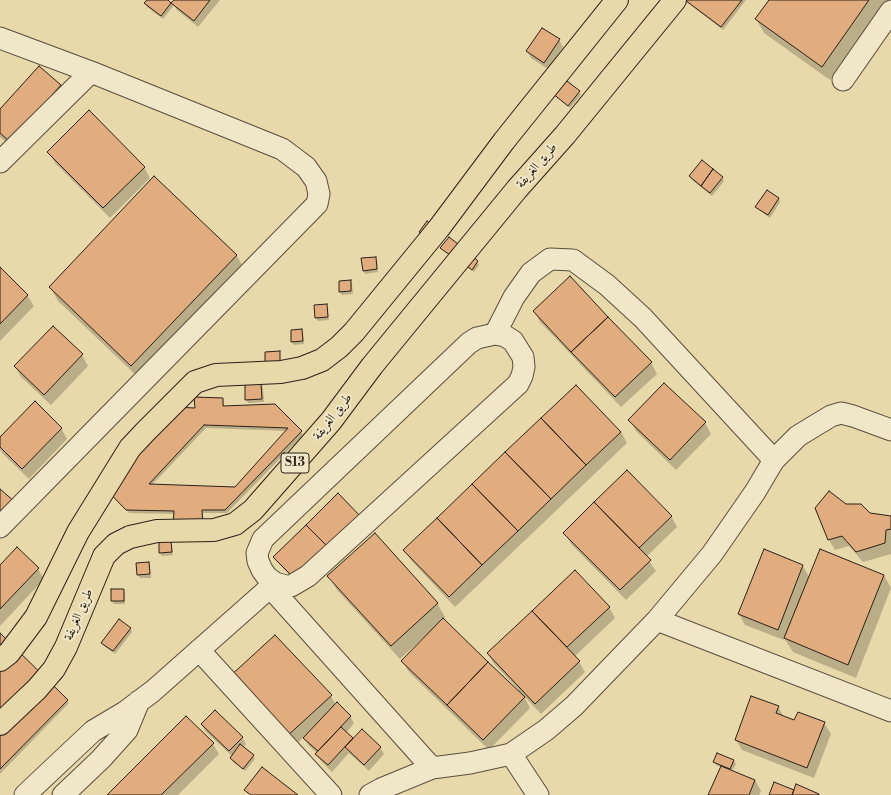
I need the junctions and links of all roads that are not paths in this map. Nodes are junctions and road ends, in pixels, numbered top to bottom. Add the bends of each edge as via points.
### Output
1 (617, 0) edge
2 (675, 0) edge
3 (888, 22) edge
4 (0, 38) edge
5 (91, 72) junction
6 (843, 80) dead end
7 (0, 162) edge
8 (494, 334) junction
9 (891, 430) edge
10 (774, 460) junction
11 (0, 527) edge
12 (273, 585) junction
13 (657, 620) junction
14 (199, 650) junction
15 (0, 660) edge
16 (139, 702) junction
17 (891, 711) edge
18 (0, 724) edge
19 (511, 754) junction
20 (432, 768) junction
21 (26, 795) edge
22 (63, 795) edge
23 (330, 795) edge
24 (370, 795) edge
25 (538, 795) edge

1 - 15 main road via 504,141 439,228 339,347 322,360 302,368 280,372 216,375 195,382 130,448 78,532 36,617 9,653
2 - 18 main road, طريق الغريفة / S13 via 372,366 330,422 253,510 235,524 214,530 157,531 130,537 116,544 104,556 66,647 54,669
3 - 6 street
4 - 5 street
5 - 7 street
5 - 11 street via 282,149 306,167 316,181 318,204
8 - 10 street via 514,297 531,273 550,259 573,260 607,285 643,318
8 - 12 street via 469,343 263,539 257,553 258,561
8 - 12 street via 513,341 523,357 524,367 518,384 308,576 291,586
9 - 10 street via 841,413 831,416 798,436
10 - 13 street via 712,554
12 - 14 street
12 - 20 street
13 - 17 street
13 - 19 street via 574,706 546,730
14 - 16 street
14 - 23 street
16 - 21 street via 93,731
16 - 22 street via 127,730
19 - 20 street
19 - 25 street
20 - 24 street

